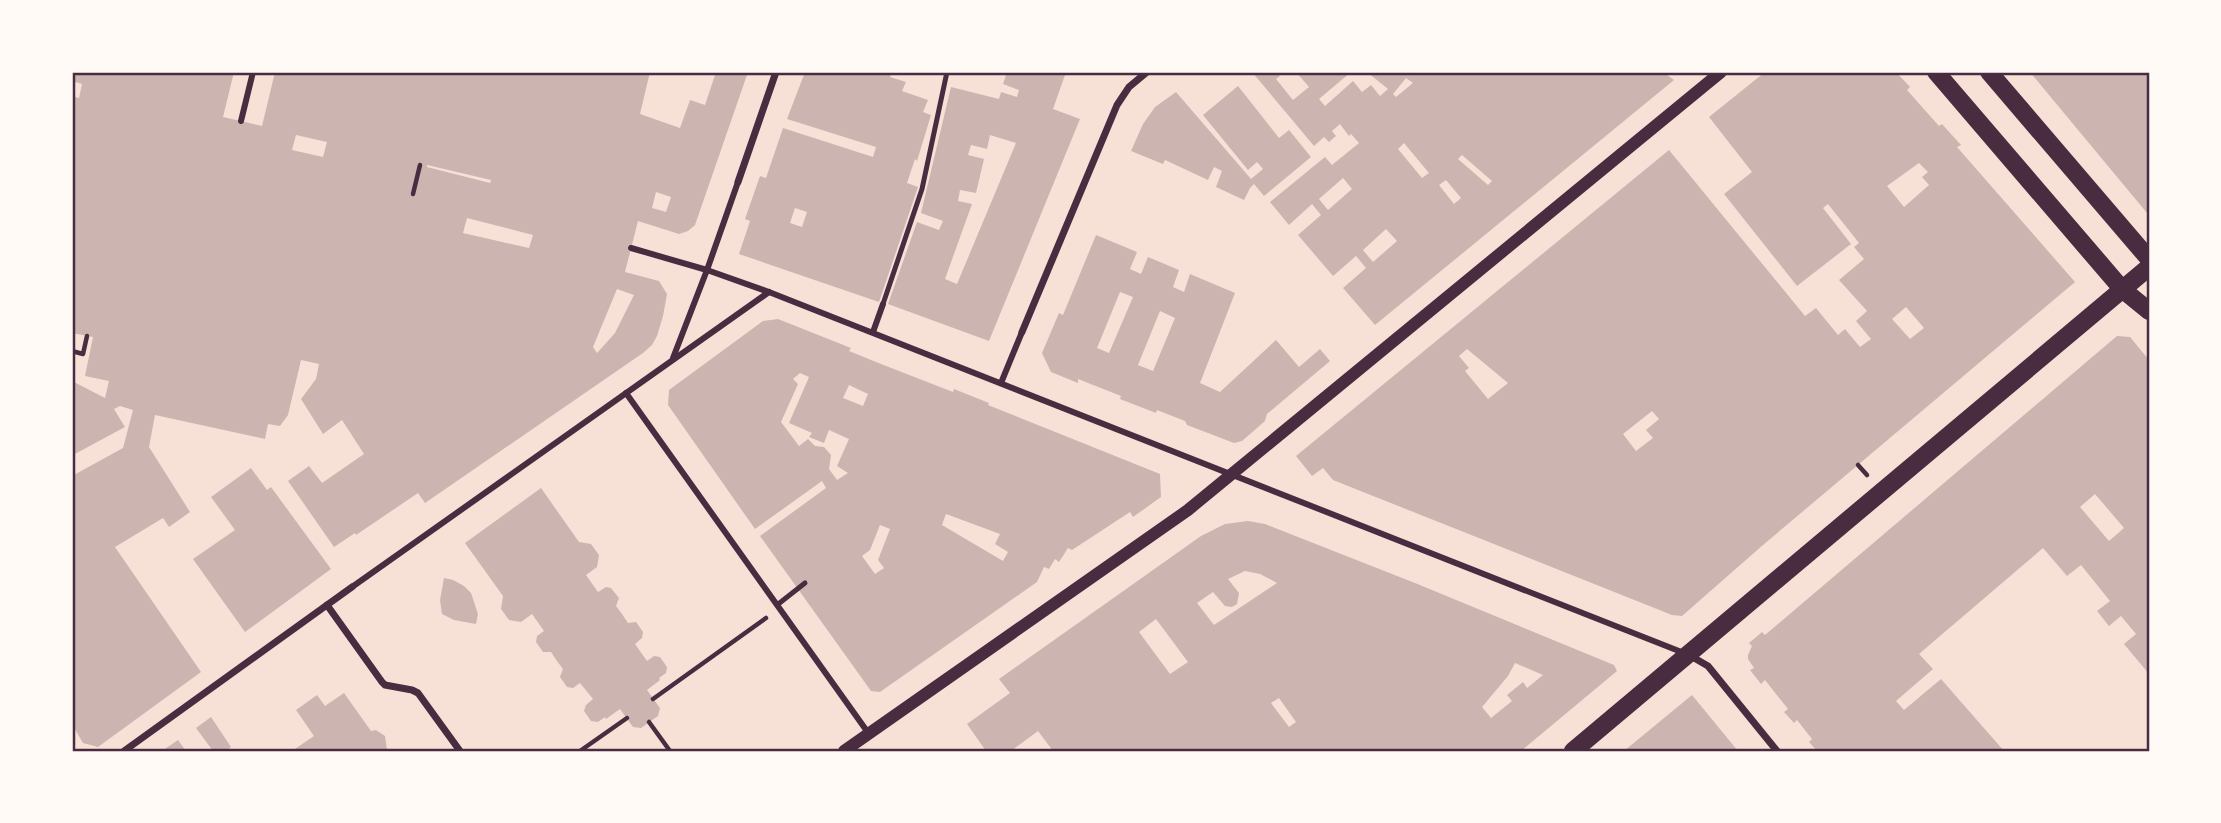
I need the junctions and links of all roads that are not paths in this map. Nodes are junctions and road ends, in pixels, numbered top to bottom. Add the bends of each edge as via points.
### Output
1 (253, 72) edge
2 (776, 72) edge
3 (947, 72) edge
4 (1147, 72) edge
5 (1721, 72) edge
6 (1936, 72) edge
7 (1989, 72) edge
8 (241, 121) dead end
9 (738, 182) joint
10 (631, 248) dead end
11 (2149, 259) edge
12 (2149, 267) edge
13 (707, 270) junction
14 (2122, 289) junction
15 (769, 292) junction
16 (883, 304) joint
17 (2149, 311) edge
18 (873, 332) junction
19 (1022, 332) joint
20 (673, 360) junction
21 (1001, 383) junction
22 (626, 393) junction
23 (1232, 475) junction
24 (806, 583) dead end
25 (352, 587) joint
26 (327, 605) junction
27 (778, 606) junction
28 (1689, 655) junction
29 (869, 734) junction
30 (124, 751) edge
31 (460, 751) edge
32 (844, 751) edge
33 (1573, 751) edge
34 (1777, 751) edge

1 - 8 street
2 - 9 street
3 - 16 lane via 922,189
4 - 19 street via 1116,106
5 - 23 street
6 - 14 main road
7 - 11 main road
9 - 13 street
10 - 13 street
12 - 14 main road
13 - 15 street
13 - 20 street
14 - 17 main road
14 - 28 main road
15 - 18 street
15 - 20 street
16 - 18 street
18 - 21 street
19 - 21 street
20 - 22 street
21 - 23 street
22 - 25 street
22 - 27 street
23 - 28 street
23 - 29 street
24 - 27 lane
25 - 26 street
26 - 30 street
26 - 31 street via 382,682 418,693
27 - 29 street
28 - 33 main road
28 - 34 street via 1707,666
29 - 32 street

